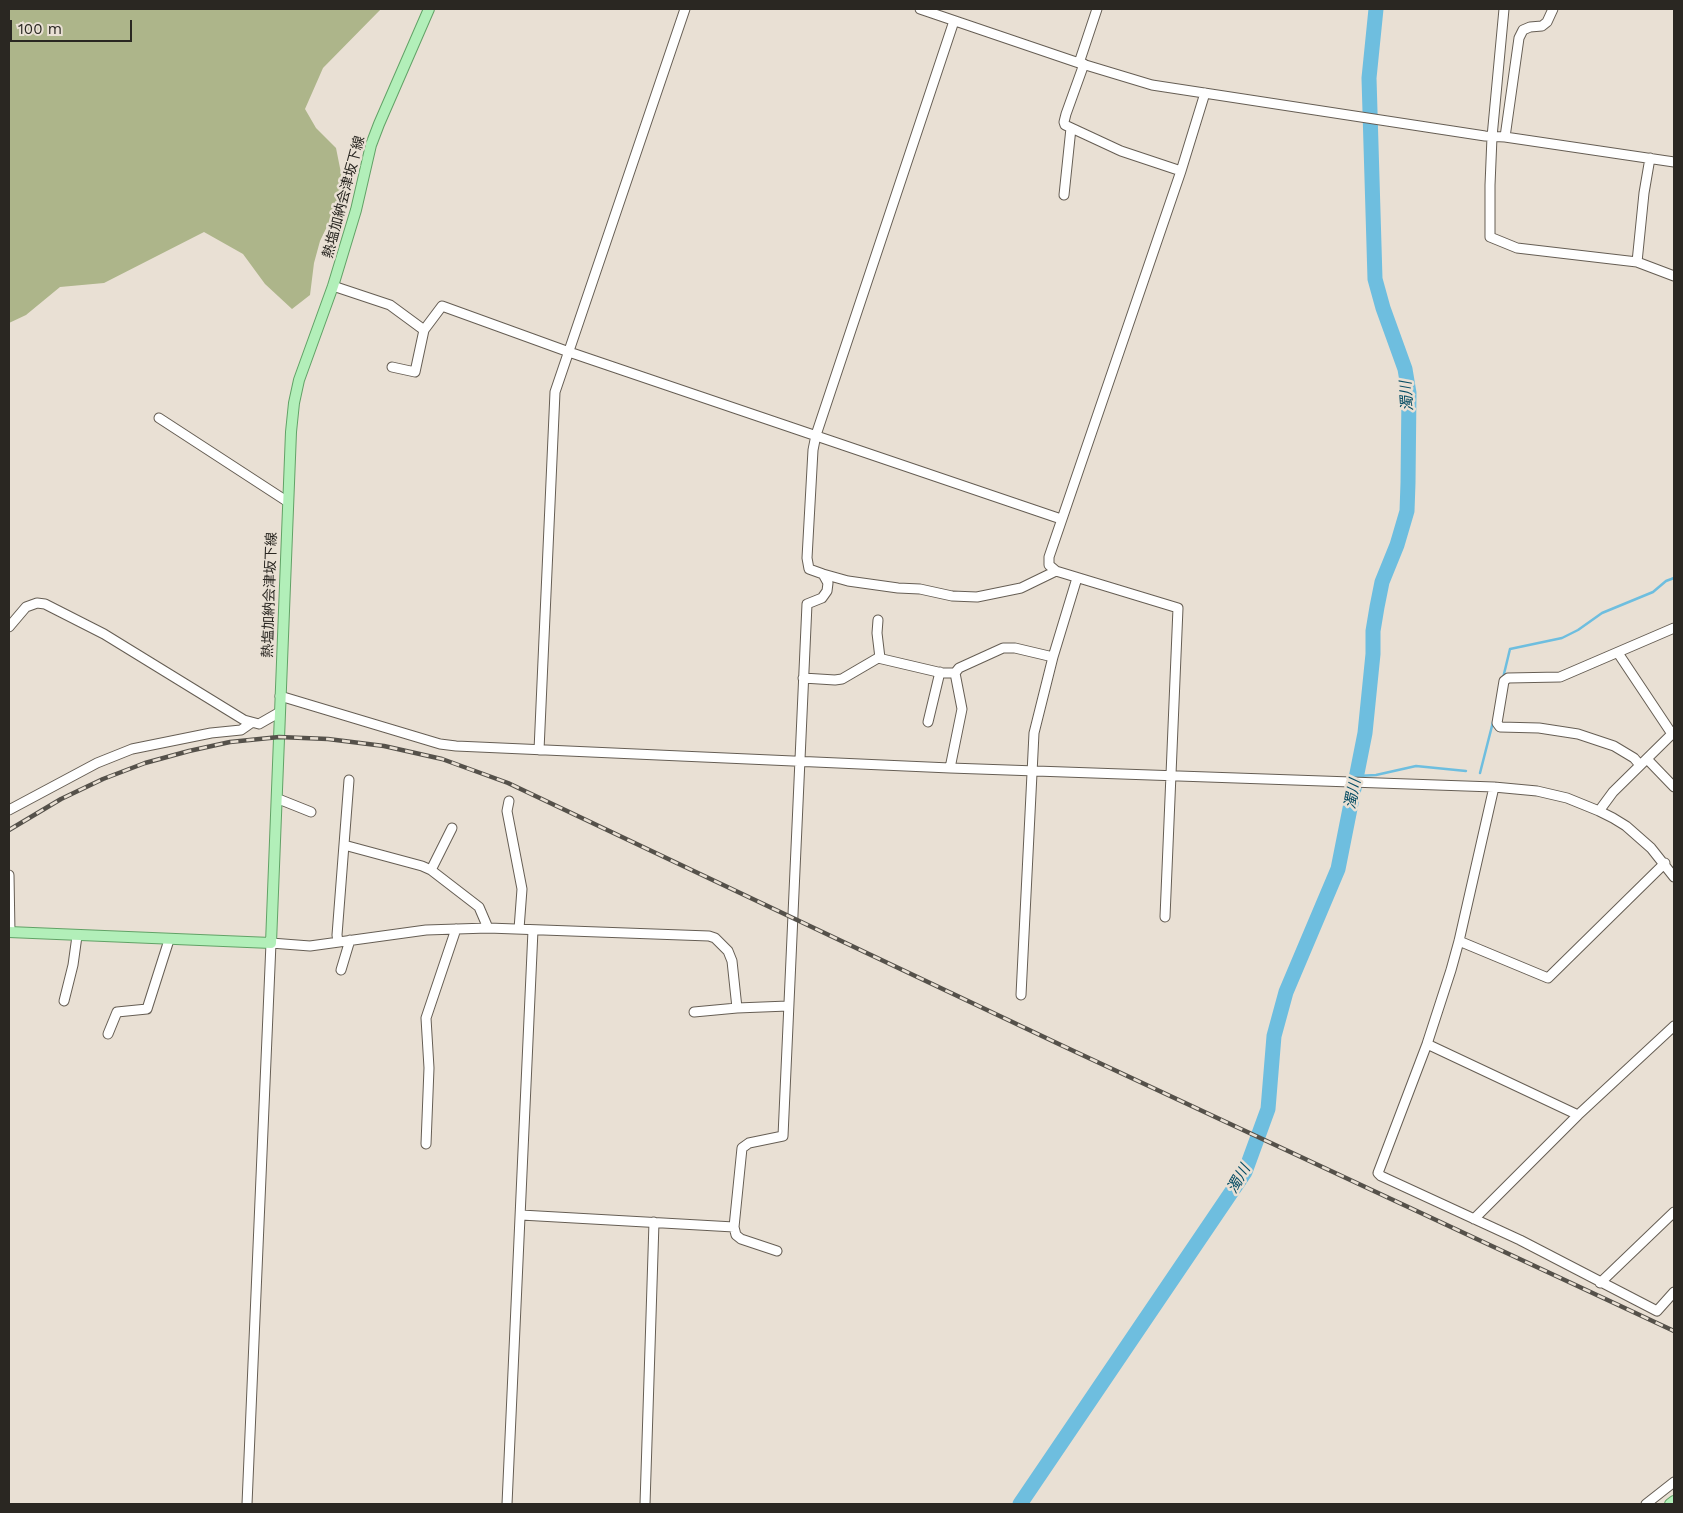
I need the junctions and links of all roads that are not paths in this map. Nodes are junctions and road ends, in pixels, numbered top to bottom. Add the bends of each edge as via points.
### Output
1 (429, 9) edge
2 (685, 9) edge
3 (924, 9) edge
4 (1097, 9) edge
5 (1504, 9) edge
6 (1553, 9) edge
7 (954, 21) junction
8 (1082, 64) junction
9 (1205, 93) junction
10 (1072, 128) junction
11 (1489, 136) junction
12 (1505, 137) junction
13 (1650, 158) junction
14 (1674, 162) edge
15 (1181, 171) junction
16 (1064, 195) dead end
17 (1637, 262) junction
18 (1674, 276) edge
19 (333, 286) junction
20 (424, 330) junction
21 (570, 352) junction
22 (392, 367) dead end
23 (159, 418) dead end
24 (816, 435) junction
25 (288, 502) junction
26 (1061, 519) junction
27 (1056, 571) junction
28 (823, 574) junction
29 (1077, 578) junction
30 (878, 620) dead end
31 (9, 627) edge
32 (1674, 628) edge
33 (1618, 653) junction
34 (1053, 657) junction
35 (880, 658) junction
36 (940, 672) junction
37 (955, 673) junction
38 (804, 678) junction
39 (280, 696) junction
40 (280, 712) junction
41 (928, 722) dead end
42 (251, 723) junction
43 (1673, 733) edge
44 (539, 750) junction
45 (800, 761) junction
46 (1644, 762) junction
47 (950, 768) junction
48 (1033, 770) junction
49 (1170, 776) junction
50 (349, 780) dead end
51 (1494, 787) junction
52 (1674, 787) edge
53 (277, 800) junction
54 (509, 801) dead end
55 (9, 810) edge
56 (1599, 810) junction
57 (312, 812) dead end
58 (452, 828) dead end
59 (344, 845) junction
60 (1665, 863) junction
61 (431, 870) junction
62 (9, 875) edge
63 (1674, 878) edge
64 (1165, 917) dead end
65 (488, 928) junction
66 (456, 929) junction
67 (519, 929) junction
68 (532, 930) junction
69 (9, 932) edge
70 (77, 936) junction
71 (169, 940) junction
72 (350, 940) junction
73 (1459, 941) junction
74 (338, 942) junction
75 (271, 943) junction
76 (341, 970) dead end
77 (1021, 995) dead end
78 (64, 1001) dead end
79 (788, 1006) junction
80 (737, 1008) junction
81 (694, 1012) dead end
82 (1674, 1026) edge
83 (108, 1034) dead end
84 (1426, 1044) junction
85 (1578, 1115) junction
86 (426, 1144) dead end
87 (1674, 1212) edge
88 (520, 1215) junction
89 (1474, 1219) junction
90 (654, 1222) junction
91 (734, 1227) junction
92 (776, 1251) dead end
93 (1600, 1283) junction
94 (1674, 1292) edge
95 (1674, 1482) edge
96 (1674, 1501) edge
97 (247, 1504) edge
98 (507, 1504) edge
99 (645, 1504) edge
100 (1646, 1504) edge
101 (1670, 1504) edge

1 - 19 main road, 熱塩加納会津坂下線 via 374,138
2 - 21 street
3 - 7 street
4 - 8 street
5 - 11 street
6 - 12 street via 1547,22 1523,30 1519,38
7 - 8 street
7 - 24 street
8 - 9 street via 1152,85
8 - 10 street via 1064,122
9 - 11 street
9 - 15 street
10 - 15 street via 1122,151
10 - 16 street
11 - 12 street
11 - 17 street via 1490,237 1517,248
12 - 13 street
13 - 14 street
13 - 17 street
15 - 26 street
17 - 18 street
19 - 20 street via 390,305
19 - 25 main road, 熱塩加納会津坂下線 via 299,380 294,403
20 - 21 street via 442,306
20 - 22 street via 415,372
21 - 24 street
21 - 44 street via 556,392
23 - 25 street
24 - 26 street
24 - 28 street via 807,558 809,569
25 - 39 main road, 熱塩加納会津坂下線
26 - 27 street via 1049,557 1049,566
27 - 28 street via 1021,588 978,597 898,588
27 - 29 street
28 - 38 street via 828,583 827,592 822,598 807,604
29 - 34 street
29 - 49 street via 1178,608
30 - 35 street
31 - 42 street via 26,608 37,603 45,604 104,634
32 - 33 street
33 - 43 street
33 - 46 street via 1560,677 1506,678 1497,723 1500,727 1578,734 1614,746
34 - 37 street via 1003,648 959,668
34 - 48 street via 1035,725
35 - 36 street
35 - 38 street via 836,680
36 - 37 street
36 - 41 street
37 - 47 street via 962,708
38 - 45 street
39 - 40 main road, 熱塩加納会津坂下線
39 - 44 street via 440,744
40 - 42 street via 259,724
40 - 53 main road, 熱塩加納会津坂下線
42 - 55 street via 241,730 202,735 117,755
43 - 46 street
44 - 45 street
45 - 47 street
45 - 79 street
46 - 52 street
46 - 56 street
47 - 48 street
48 - 49 street
48 - 77 street
49 - 51 street
49 - 64 street
50 - 59 street
51 - 56 street via 1552,794
51 - 73 street
53 - 57 street
53 - 75 main road, 熱塩加納会津坂下線
54 - 67 street via 507,814 522,889
56 - 60 street via 1626,826
58 - 61 street
59 - 61 street
59 - 74 street
60 - 63 street
60 - 73 street via 1548,978
61 - 65 street via 479,907
62 - 69 street
65 - 66 street
65 - 67 street
66 - 72 street
66 - 86 street via 426,1018 429,1068
67 - 68 street
68 - 80 street via 715,938 728,951 732,961
68 - 88 street
69 - 70 main road
70 - 71 main road
70 - 78 street
71 - 75 main road
71 - 83 street via 147,1009 117,1012
72 - 74 street
72 - 76 street
73 - 84 street
74 - 75 street via 301,946
75 - 97 street
79 - 80 street
79 - 91 street via 784,1136 749,1143 742,1148
80 - 81 street
82 - 85 street
84 - 85 street
84 - 89 street via 1378,1173
85 - 89 street
87 - 93 street
88 - 90 street
88 - 98 street
89 - 93 street
90 - 91 street
90 - 99 street
91 - 92 street via 741,1239
93 - 94 street via 1657,1311
95 - 100 street
96 - 101 main road

